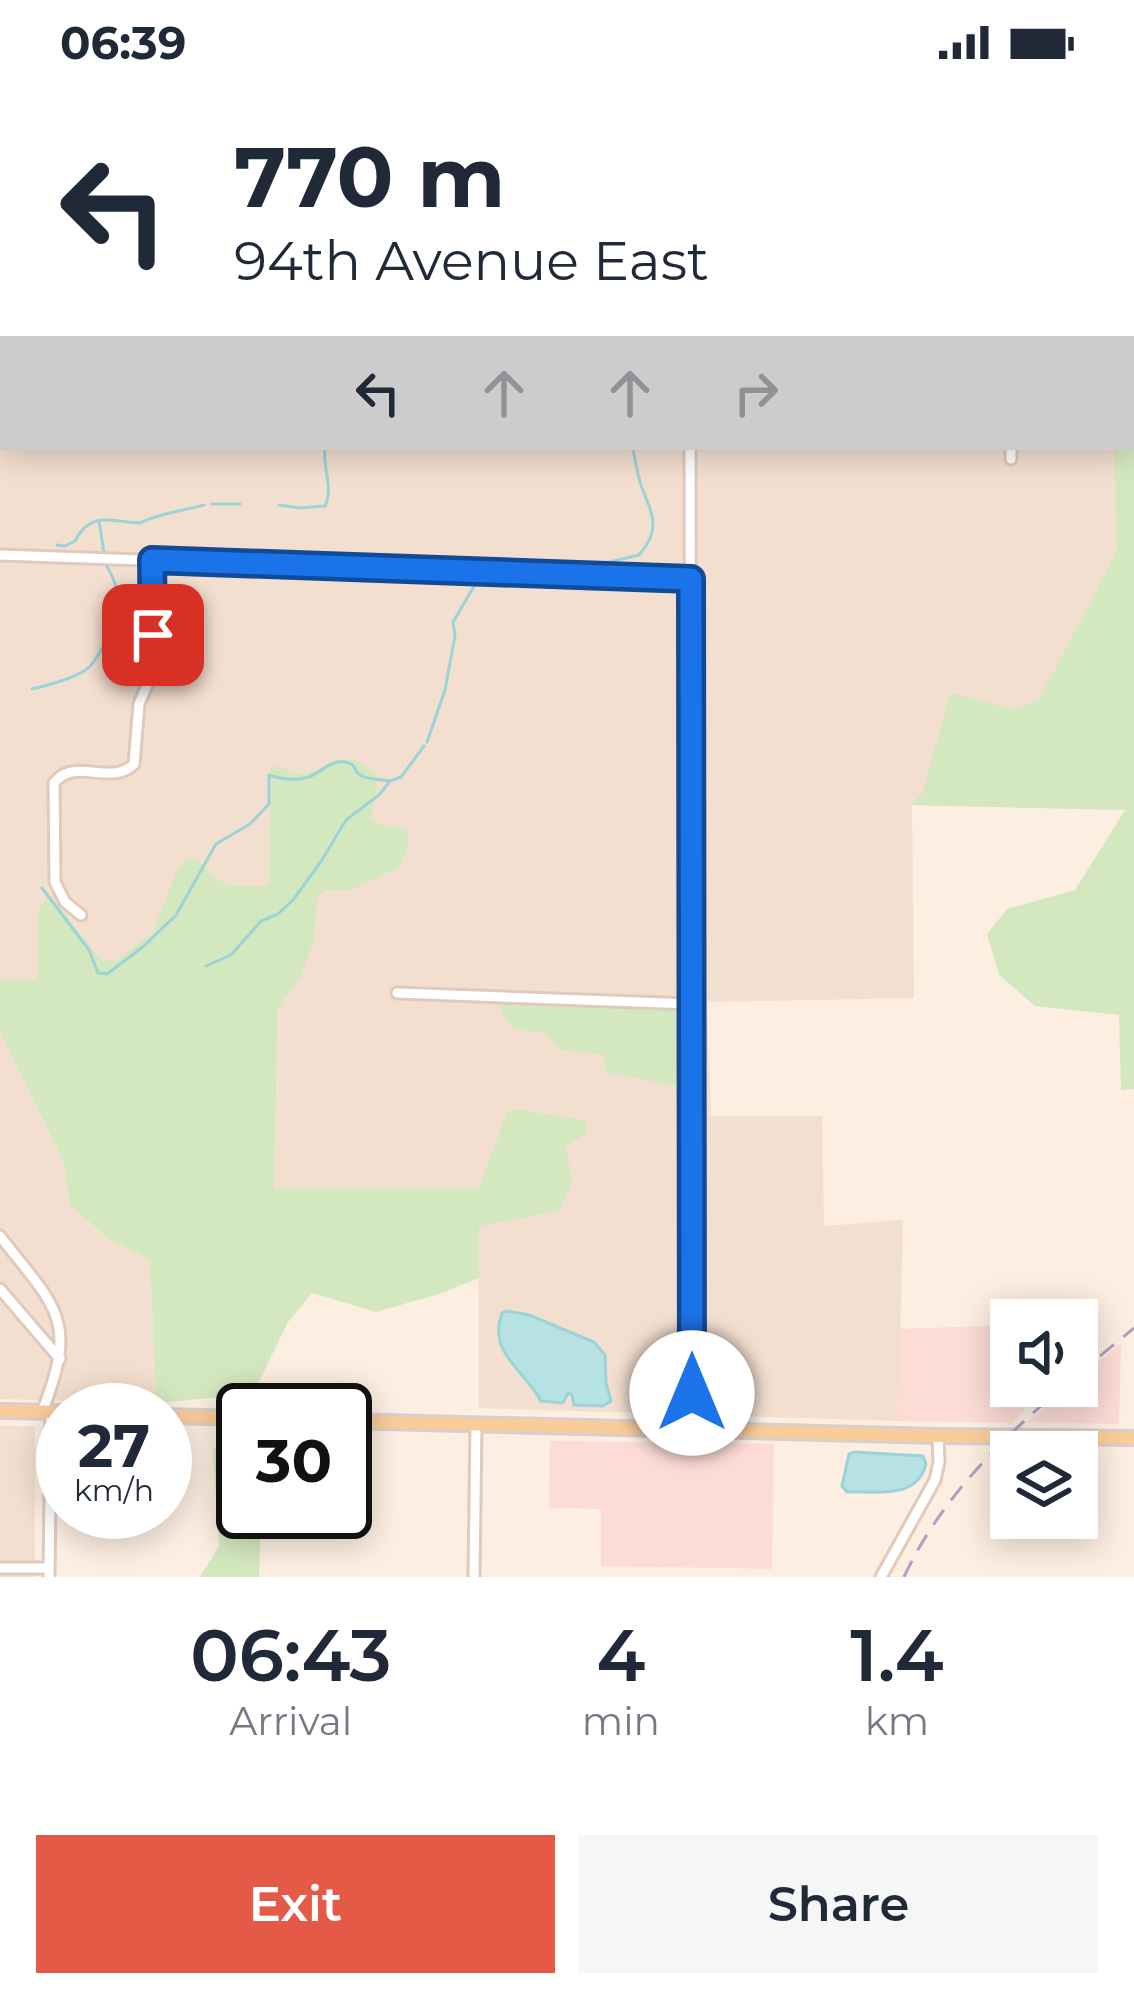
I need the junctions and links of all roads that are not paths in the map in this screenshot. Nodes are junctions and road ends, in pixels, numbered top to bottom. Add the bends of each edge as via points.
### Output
1 (690, 450) edge
2 (0, 554) edge
3 (152, 560) junction
4 (691, 579) junction
5 (80, 916) dead end
6 (397, 993) dead end
7 (691, 1004) junction
8 (0, 1236) edge
9 (0, 1289) edge
10 (60, 1359) junction
11 (56, 1383) edge
12 (0, 1411) edge
13 (36, 1412) edge
14 (372, 1422) edge
15 (476, 1424) junction
16 (692, 1429) junction
17 (938, 1436) junction
18 (1134, 1438) edge
19 (50, 1539) edge
20 (0, 1568) edge
21 (50, 1572) edge
22 (474, 1577) edge
23 (881, 1577) edge

1 - 4 street
2 - 3 street
3 - 4 street
3 - 5 street via 153,671 139,704 133,767 121,774 71,771 57,778 52,795 55,882
4 - 7 street
6 - 7 street
7 - 16 street
8 - 10 street via 53,1307
9 - 10 street
10 - 11 street
12 - 13 main road
14 - 15 main road
15 - 16 main road
15 - 22 street
16 - 17 main road
17 - 18 main road
17 - 23 street via 935,1480
19 - 21 street
20 - 21 street

